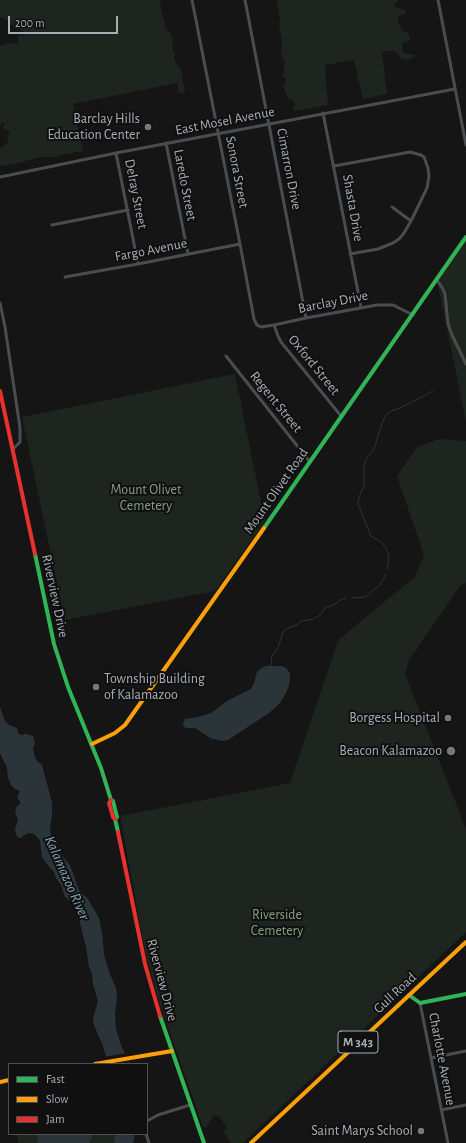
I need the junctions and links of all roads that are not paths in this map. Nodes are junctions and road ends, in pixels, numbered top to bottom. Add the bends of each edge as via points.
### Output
1 (192, 0) edge
2 (245, 0) edge
3 (438, 0) edge
4 (455, 88) junction
5 (323, 113) junction
6 (269, 123) junction
7 (218, 133) junction
8 (166, 143) junction
9 (466, 145) edge
10 (116, 153) junction
11 (334, 166) junction
12 (0, 177) edge
13 (392, 207) dead end
14 (128, 210) junction
15 (412, 221) junction
16 (52, 225) dead end
17 (466, 237) edge
18 (240, 244) junction
19 (188, 254) junction
20 (350, 254) junction
21 (138, 264) junction
22 (65, 277) dead end
23 (437, 280) junction
24 (0, 304) edge
25 (361, 307) junction
26 (412, 315) junction
27 (306, 318) junction
28 (257, 325) joint
29 (274, 325) junction
30 (226, 356) dead end
31 (466, 364) edge
32 (0, 391) edge
33 (341, 416) junction
34 (12, 450) junction
35 (310, 462) junction
36 (92, 744) junction
37 (466, 942) edge
38 (466, 994) edge
39 (409, 995) junction
40 (420, 1003) junction
41 (172, 1051) junction
42 (466, 1051) edge
43 (431, 1058) junction
44 (100, 1063) edge
45 (190, 1105) junction
46 (466, 1106) edge
47 (441, 1110) junction
48 (148, 1120) edge
49 (204, 1143) edge
50 (251, 1143) edge
51 (448, 1143) edge

1 - 7 street, Sonora Street
2 - 6 street, Cimarron Drive
3 - 4 street
4 - 5 street, East Mosel Avenue
4 - 9 street
5 - 6 street, East Mosel Avenue
5 - 11 street, Shasta Drive
6 - 7 street, East Mosel Avenue
6 - 27 street, Cimarron Drive
7 - 8 street, East Mosel Avenue
7 - 18 street, Sonora Street
8 - 10 street, East Mosel Avenue
8 - 19 street, Laredo Street
10 - 12 street, East Mosel Avenue
10 - 14 street, Delray Street
11 - 15 street via 410,152 422,155 428,168 429,185
11 - 20 street, Shasta Drive
13 - 15 street
14 - 16 street
14 - 21 street, Delray Street
15 - 20 street via 393,243 378,249
17 - 23 street, Mount Olivet Road
18 - 19 street, Fargo Avenue
18 - 28 street, Sonora Street
19 - 21 street, Fargo Avenue
20 - 25 street, Shasta Drive
21 - 22 street, Fargo Avenue
23 - 26 street, Mount Olivet Road
23 - 31 street via 445,294 448,324
24 - 34 street via 20,428 20,442
25 - 26 street, Barclay Drive via 393,305
25 - 27 street, Barclay Drive
26 - 33 street, Mount Olivet Road
27 - 29 street, Barclay Drive
28 - 29 street, Barclay Drive
29 - 33 street, Oxford Street via 281,342
30 - 35 street, Regent Street
32 - 34 street, Riverview Drive
33 - 35 street, Mount Olivet Road
34 - 36 street, Riverview Drive via 54,644 68,687
35 - 36 street, Mount Olivet Road via 125,725
36 - 41 street, Riverview Drive via 111,800 109,803 115,819 145,964
37 - 39 street, Gull Road / M 343
38 - 40 street
39 - 40 street
39 - 50 street, Gull Road / M 343
40 - 43 street, Charlotte Avenue
41 - 44 street
41 - 45 street, Riverview Drive
42 - 43 street
43 - 47 street, Charlotte Avenue
45 - 48 street
45 - 49 street, Riverview Drive
46 - 47 street
47 - 51 street, Charlotte Avenue

